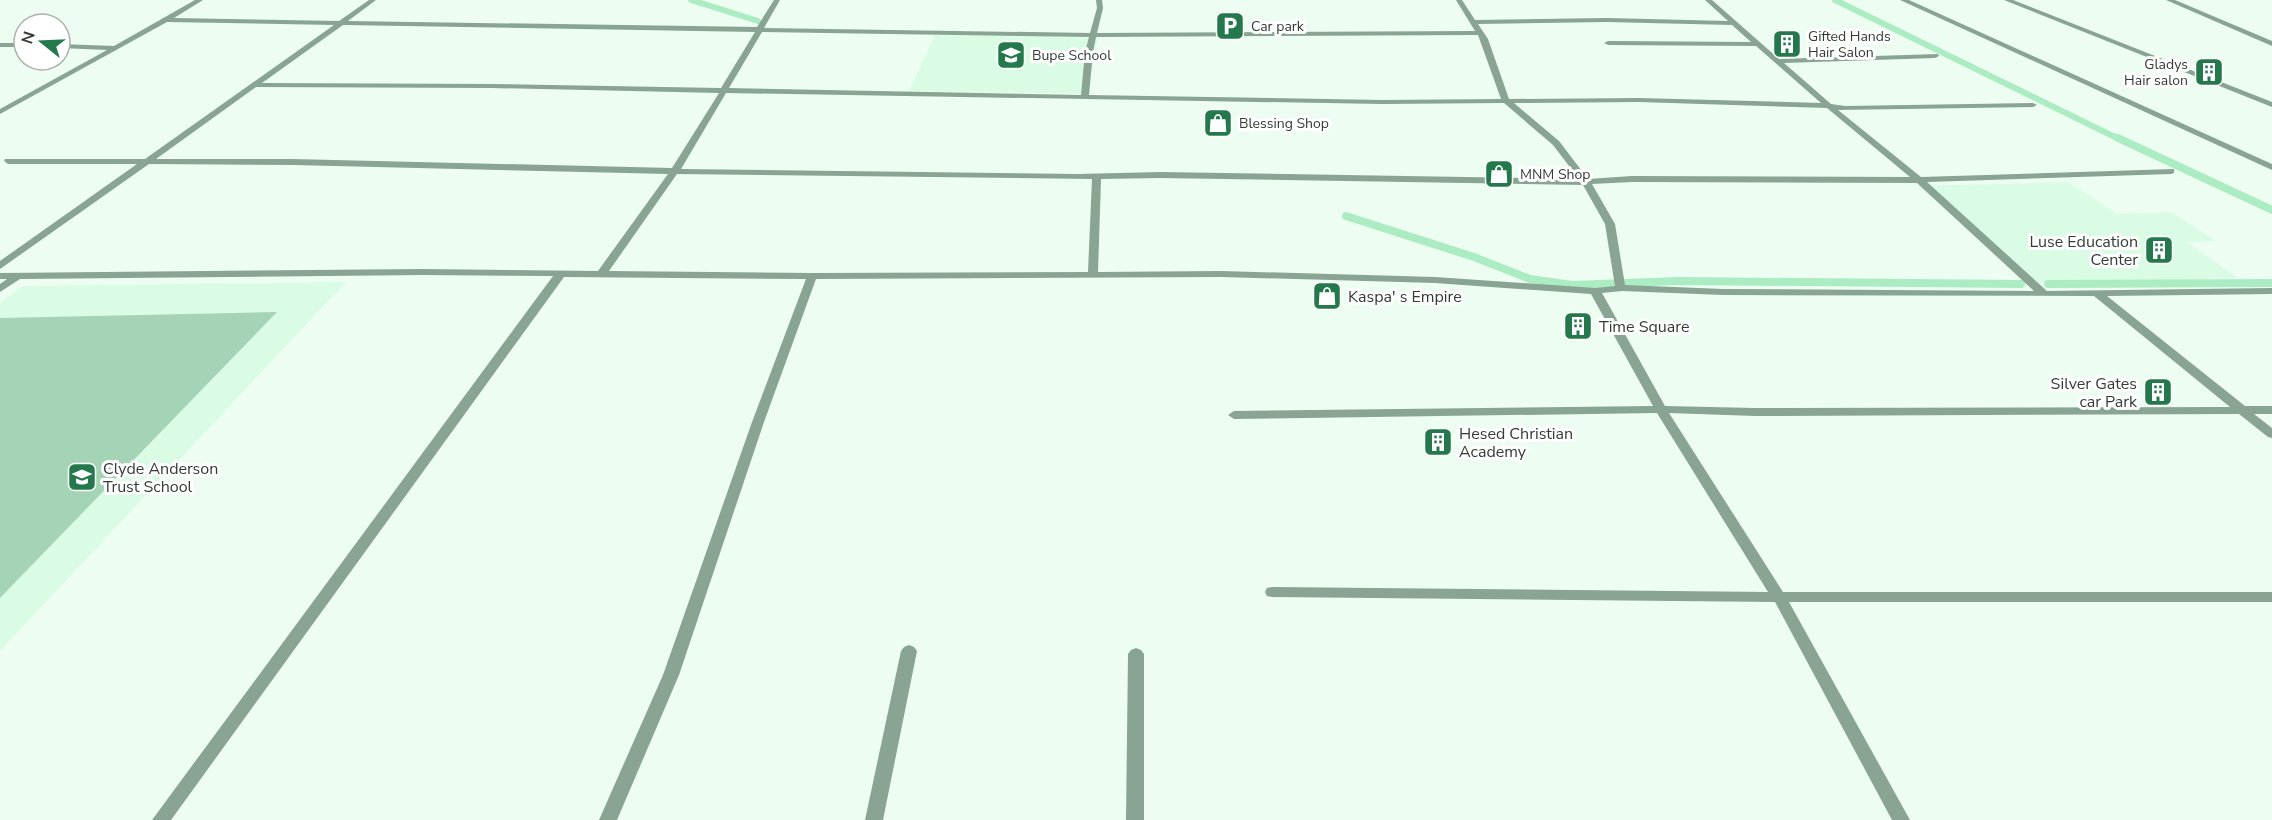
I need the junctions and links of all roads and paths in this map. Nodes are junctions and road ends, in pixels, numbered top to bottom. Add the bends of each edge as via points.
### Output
1 (200, 0) edge
2 (373, 0) edge
3 (777, 0) edge
4 (1099, 0) edge
5 (1459, 0) edge
6 (1708, 0) edge
7 (1903, 0) edge
8 (2007, 0) edge
9 (2169, 0) edge
10 (166, 20) junction
11 (1472, 22) junction
12 (339, 23) junction
13 (1732, 23) junction
14 (760, 29) junction
15 (1479, 33) junction
16 (1092, 34) junction
17 (1608, 43) dead end
18 (1755, 44) junction
19 (2272, 44) edge
20 (72, 46) edge
21 (114, 48) junction
22 (1935, 56) dead end
23 (1778, 62) junction
24 (254, 85) junction
25 (723, 92) junction
26 (1085, 97) junction
27 (1506, 101) junction
28 (2033, 105) dead end
29 (2272, 105) edge
30 (1829, 106) junction
31 (0, 112) edge
32 (8, 160) dead end
33 (144, 162) junction
34 (2272, 167) edge
35 (674, 171) junction
36 (2171, 171) dead end
37 (1097, 176) junction
38 (1919, 180) junction
39 (1586, 182) junction
40 (0, 266) edge
41 (561, 273) junction
42 (602, 273) junction
43 (0, 276) edge
44 (18, 276) junction
45 (812, 276) junction
46 (1093, 276) junction
47 (1622, 288) junction
48 (0, 289) edge
49 (1595, 291) junction
50 (2272, 291) edge
51 (2096, 293) junction
52 (2044, 294) junction
53 (1661, 409) junction
54 (2242, 409) junction
55 (2272, 410) edge
56 (1234, 415) dead end
57 (2272, 434) edge
58 (1272, 592) dead end
59 (1779, 597) junction
60 (2272, 597) edge
61 (909, 651) dead end
62 (1136, 654) dead end
63 (161, 820) edge
64 (608, 820) edge
65 (874, 820) edge
66 (1135, 820) edge
67 (1901, 820) edge

1 - 10 street
2 - 12 street
3 - 14 street
4 - 16 street
5 - 11 street
6 - 13 street
7 - 34 street
8 - 29 street
9 - 19 street
10 - 12 street
10 - 21 street
11 - 13 street
11 - 15 street
12 - 14 street
12 - 24 street
13 - 18 street
14 - 16 street
14 - 25 street
15 - 16 street
15 - 27 street
16 - 26 street
17 - 18 street
18 - 23 street
20 - 21 street
21 - 31 street
22 - 23 street
23 - 30 street
24 - 25 street
24 - 33 street
25 - 26 street
25 - 35 street
26 - 27 street
27 - 30 street via 1639,100
27 - 39 street via 1556,143
28 - 30 street
30 - 38 street
32 - 33 street
33 - 35 street
33 - 40 street
35 - 37 street
35 - 42 street
36 - 38 street
37 - 39 street
37 - 46 street
38 - 39 street
38 - 52 street
39 - 47 street via 1610,224 1618,283
41 - 42 street
41 - 44 street
41 - 63 street
42 - 45 street
43 - 44 street
44 - 48 street
45 - 46 street
45 - 64 street via 671,675
46 - 49 street via 1221,274 1435,280
47 - 49 street
47 - 52 street
49 - 53 street
50 - 51 street
51 - 52 street
51 - 54 street
53 - 54 street via 1755,412
53 - 56 street
53 - 59 street
54 - 55 street
54 - 57 street
58 - 59 street
59 - 60 street
59 - 67 street
61 - 65 street
62 - 66 street

